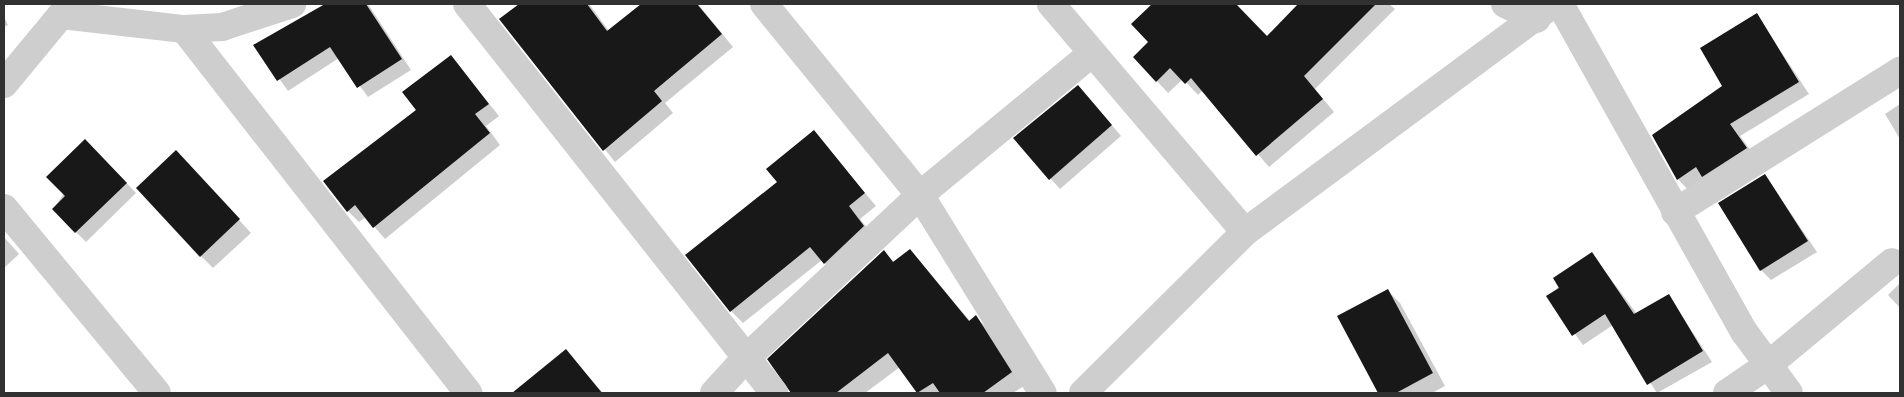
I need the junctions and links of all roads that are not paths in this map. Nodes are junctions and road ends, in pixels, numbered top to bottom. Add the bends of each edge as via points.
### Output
1 (292, 4) edge
2 (467, 4) edge
3 (764, 4) edge
4 (1051, 4) edge
5 (1506, 4) edge
6 (1560, 4) edge
7 (58, 9) edge
8 (1545, 11) edge
9 (184, 29) junction
10 (1091, 54) junction
11 (1900, 71) edge
12 (4, 84) edge
13 (920, 195) junction
14 (4, 208) edge
15 (1675, 212) junction
16 (1244, 232) junction
17 (1892, 262) dead end
18 (746, 358) junction
19 (1768, 365) junction
20 (157, 393) edge
21 (468, 393) edge
22 (714, 393) edge
23 (774, 393) edge
24 (1043, 393) edge
25 (1083, 393) edge
26 (1727, 393) edge
27 (1788, 393) edge

1 - 9 street via 222,27
2 - 18 street
3 - 13 street
4 - 10 street
5 - 8 street
6 - 15 street
7 - 9 street
7 - 12 street
8 - 16 street
9 - 21 street
10 - 13 street
10 - 16 street
11 - 15 street
13 - 18 street
13 - 24 street
14 - 20 street
15 - 19 street
16 - 25 street
17 - 19 street
18 - 22 street
18 - 23 street
19 - 26 street
19 - 27 street

